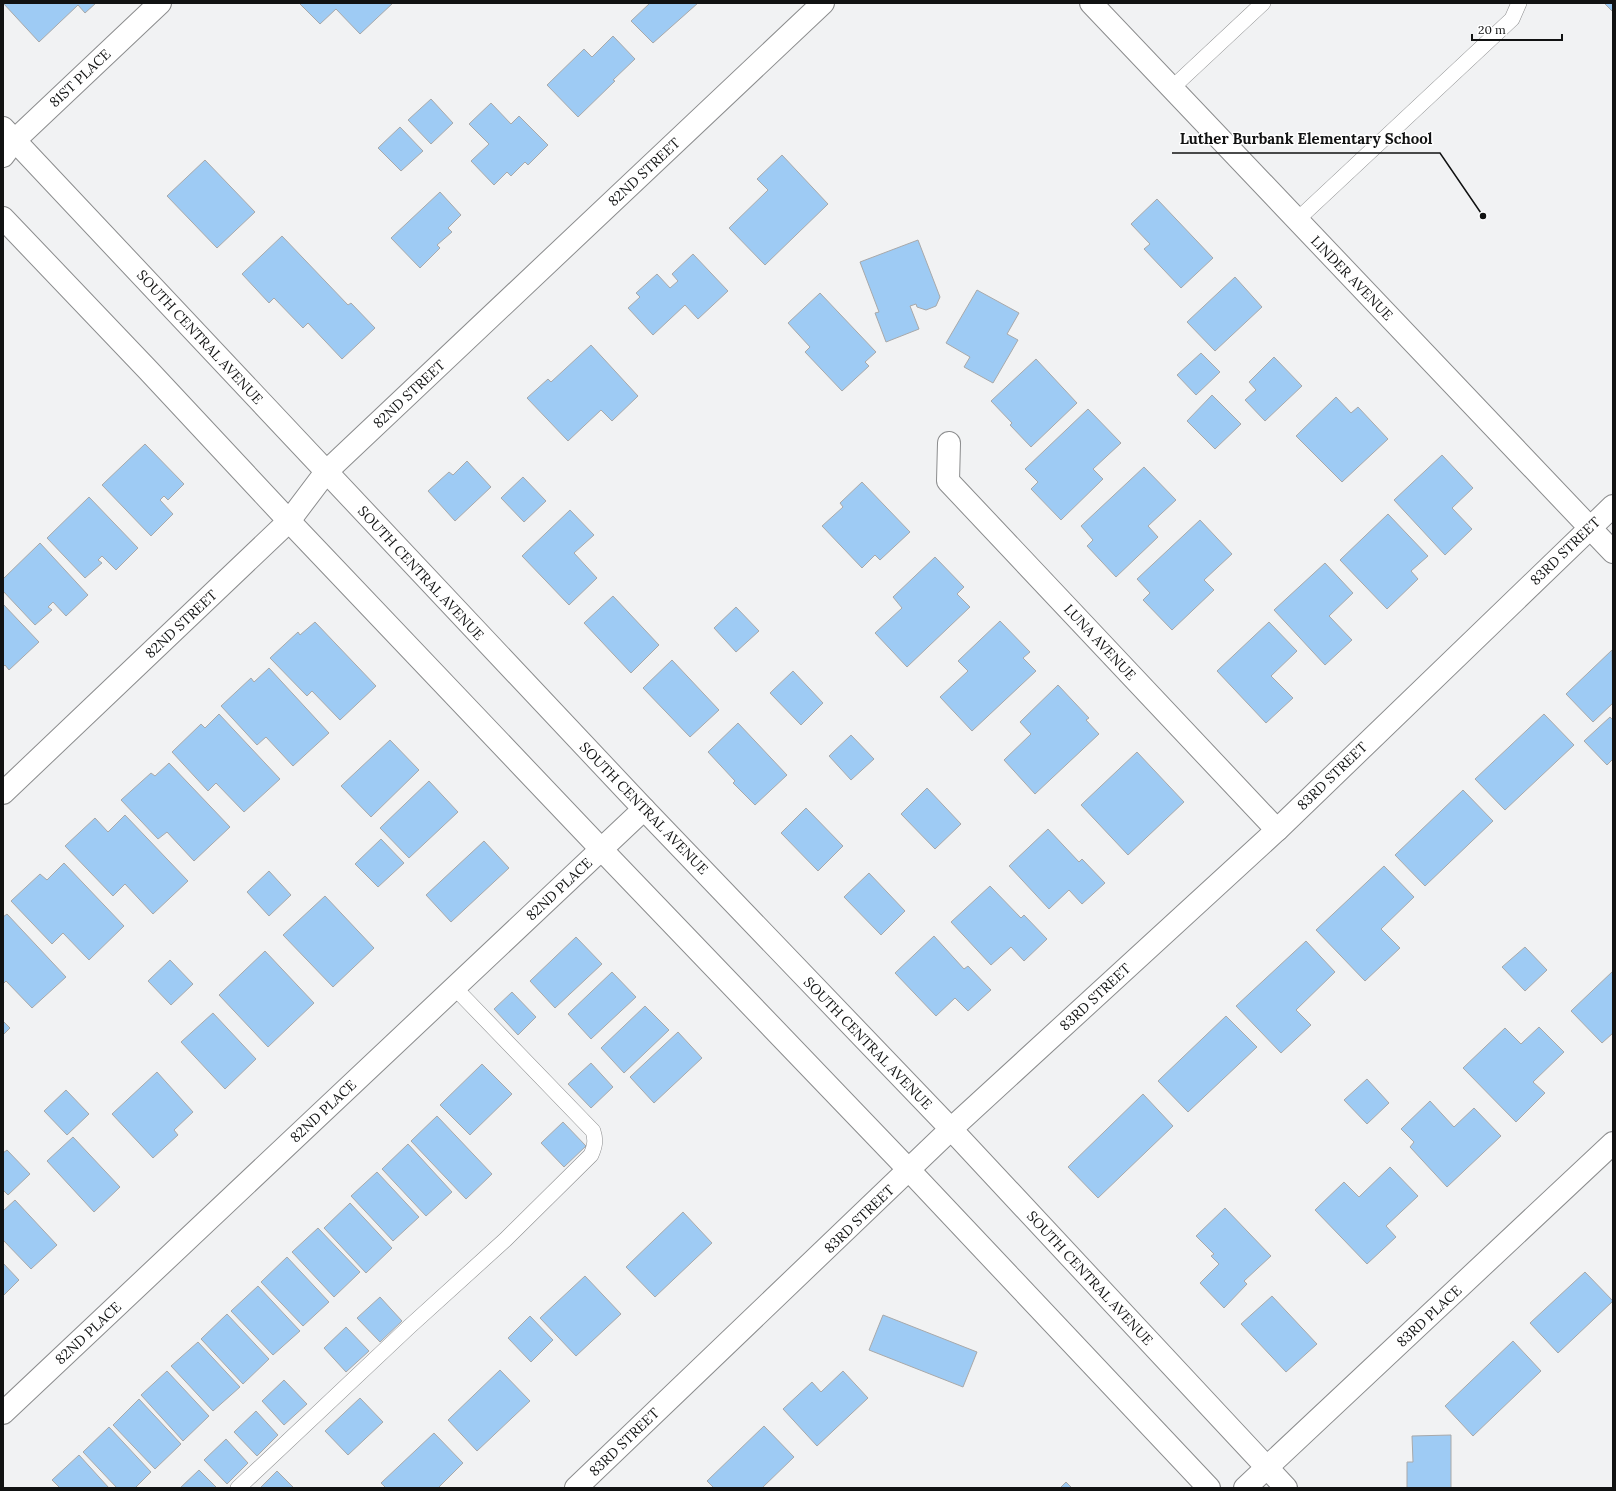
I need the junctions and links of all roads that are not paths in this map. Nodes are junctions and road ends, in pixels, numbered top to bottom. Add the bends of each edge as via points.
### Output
1 (160, 3) edge
2 (823, 3) edge
3 (1091, 3) edge
4 (1263, 3) edge
5 (1519, 3) edge
6 (1172, 88) junction
7 (7, 141) edge
8 (3, 218) edge
9 (1297, 220) junction
10 (949, 443) dead end
11 (326, 472) junction
12 (1613, 506) edge
13 (289, 521) junction
14 (1590, 528) junction
15 (1613, 552) edge
16 (3, 793) edge
17 (644, 809) junction
18 (1277, 830) junction
19 (601, 849) junction
20 (454, 987) junction
21 (951, 1129) junction
22 (1613, 1143) edge
23 (909, 1170) junction
24 (3, 1413) edge
25 (1266, 1467) junction
26 (238, 1488) edge
27 (576, 1488) edge
28 (1209, 1488) edge
29 (1244, 1488) edge
30 (1286, 1488) edge

1 - 7 street, 81ST PLACE
2 - 11 street, 82ND STREET
3 - 6 street, LINDER AVENUE
4 - 6 lane
5 - 9 lane via 1512,19
6 - 9 street, LINDER AVENUE
7 - 11 street, SOUTH CENTRAL AVENUE
8 - 13 street
9 - 14 street, LINDER AVENUE
10 - 18 street, LUNA AVENUE via 948,482
11 - 13 street, 82ND STREET
11 - 17 street, SOUTH CENTRAL AVENUE
12 - 14 street, 83RD STREET
13 - 16 street, 82ND STREET
13 - 19 street
14 - 15 street, LINDER AVENUE
14 - 18 street, 83RD STREET
17 - 19 street, 82ND PLACE
17 - 21 street, SOUTH CENTRAL AVENUE
18 - 21 street, 83RD STREET
19 - 20 street, 82ND PLACE
19 - 23 street
20 - 24 street, 82ND PLACE
20 - 26 lane via 593,1131 595,1145 591,1154 505,1240
21 - 23 street, 83RD STREET
21 - 25 street, SOUTH CENTRAL AVENUE
22 - 25 street, 83RD PLACE
23 - 27 street, 83RD STREET
23 - 28 street
25 - 29 street, 83RD PLACE
25 - 30 street, SOUTH CENTRAL AVENUE

